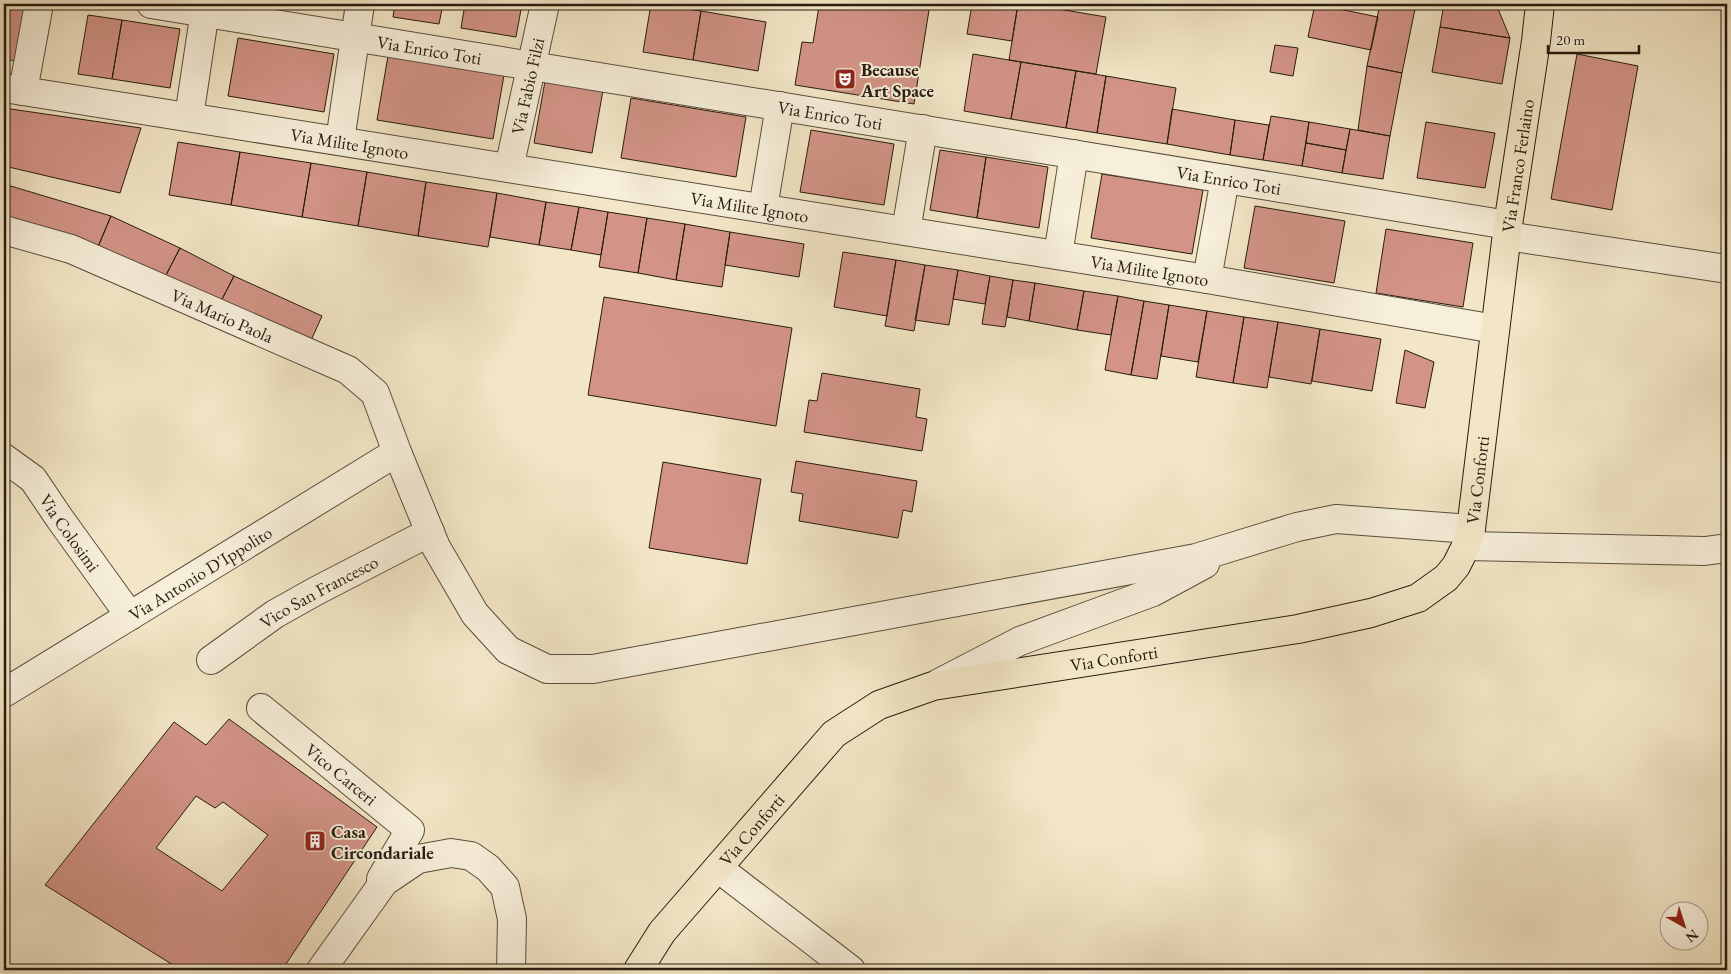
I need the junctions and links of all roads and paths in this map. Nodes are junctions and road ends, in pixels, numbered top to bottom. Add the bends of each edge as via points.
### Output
1 (39, 4) edge
2 (151, 4) edge
3 (360, 4) edge
4 (545, 4) edge
5 (1540, 4) edge
6 (205, 8) edge
7 (356, 37) junction
8 (531, 66) junction
9 (13, 89) edge
10 (780, 106) junction
11 (189, 117) junction
12 (923, 129) junction
13 (340, 141) junction
14 (1074, 154) junction
15 (509, 168) junction
16 (1225, 179) junction
17 (763, 208) junction
18 (4, 230) edge
19 (906, 231) junction
20 (1507, 231) junction
21 (1058, 255) junction
22 (1727, 269) edge
23 (1207, 279) junction
24 (1495, 330) junction
25 (397, 452) junction
26 (4, 458) edge
27 (430, 532) junction
28 (1469, 538) junction
29 (1244, 543) junction
30 (1727, 548) edge
31 (130, 616) junction
32 (211, 660) dead end
33 (933, 686) junction
34 (4, 693) edge
35 (261, 708) dead end
36 (718, 868) junction
37 (357, 919) junction
38 (321, 970) edge
39 (511, 970) edge
40 (638, 970) edge
41 (851, 970) edge

1 - 9 street
2 - 6 street, Via Enrico Toti
3 - 7 street
4 - 8 street, Via Fabio Filzi
5 - 20 main road, Via Franco Ferlaino
6 - 7 street, Via Enrico Toti
6 - 11 street
7 - 8 street, Via Enrico Toti
7 - 13 street
8 - 10 street, Via Enrico Toti
8 - 15 street, Via Fabio Filzi
9 - 11 street, Via Milite Ignoto
10 - 12 street, Via Enrico Toti
10 - 17 street
11 - 13 street, Via Milite Ignoto
12 - 14 street, Via Enrico Toti
12 - 19 street
13 - 15 street, Via Milite Ignoto
14 - 16 street, Via Enrico Toti
14 - 21 street
15 - 17 street, Via Milite Ignoto
16 - 20 street, Via Enrico Toti
16 - 23 street
17 - 19 street, Via Milite Ignoto
18 - 25 street, Via Mario Paola via 71,249 348,370 375,393
19 - 21 street, Via Milite Ignoto
20 - 22 street, Via Enrico Toti
20 - 24 main road, Via Franco Ferlaino
21 - 23 street, Via Milite Ignoto
23 - 24 street, Via Milite Ignoto
24 - 28 main road, Via Conforti
25 - 27 street, Via Mario Paola
25 - 31 street, Via Antonio D'Ippolito
26 - 31 street, Via Colosimi via 33,479
27 - 29 street, Via Mario Paola via 475,614 508,650 547,669 593,670 1196,558
27 - 32 street, Vico San Francesco via 283,610
28 - 29 street via 1336,519
28 - 30 street via 1705,551
28 - 33 main road, Via Conforti via 1456,566 1446,578 1418,598 1371,613 1298,629
29 - 33 street via 1153,592 1020,641
31 - 34 street, Via Antonio D'Ippolito
33 - 36 main road, Via Conforti via 879,705 834,734
35 - 37 street, Vico Carceri via 410,830
36 - 40 main road, Via Conforti via 662,932
36 - 41 street
37 - 38 street
37 - 39 street via 384,882 418,859 451,853 471,856 488,868 505,887 512,919

